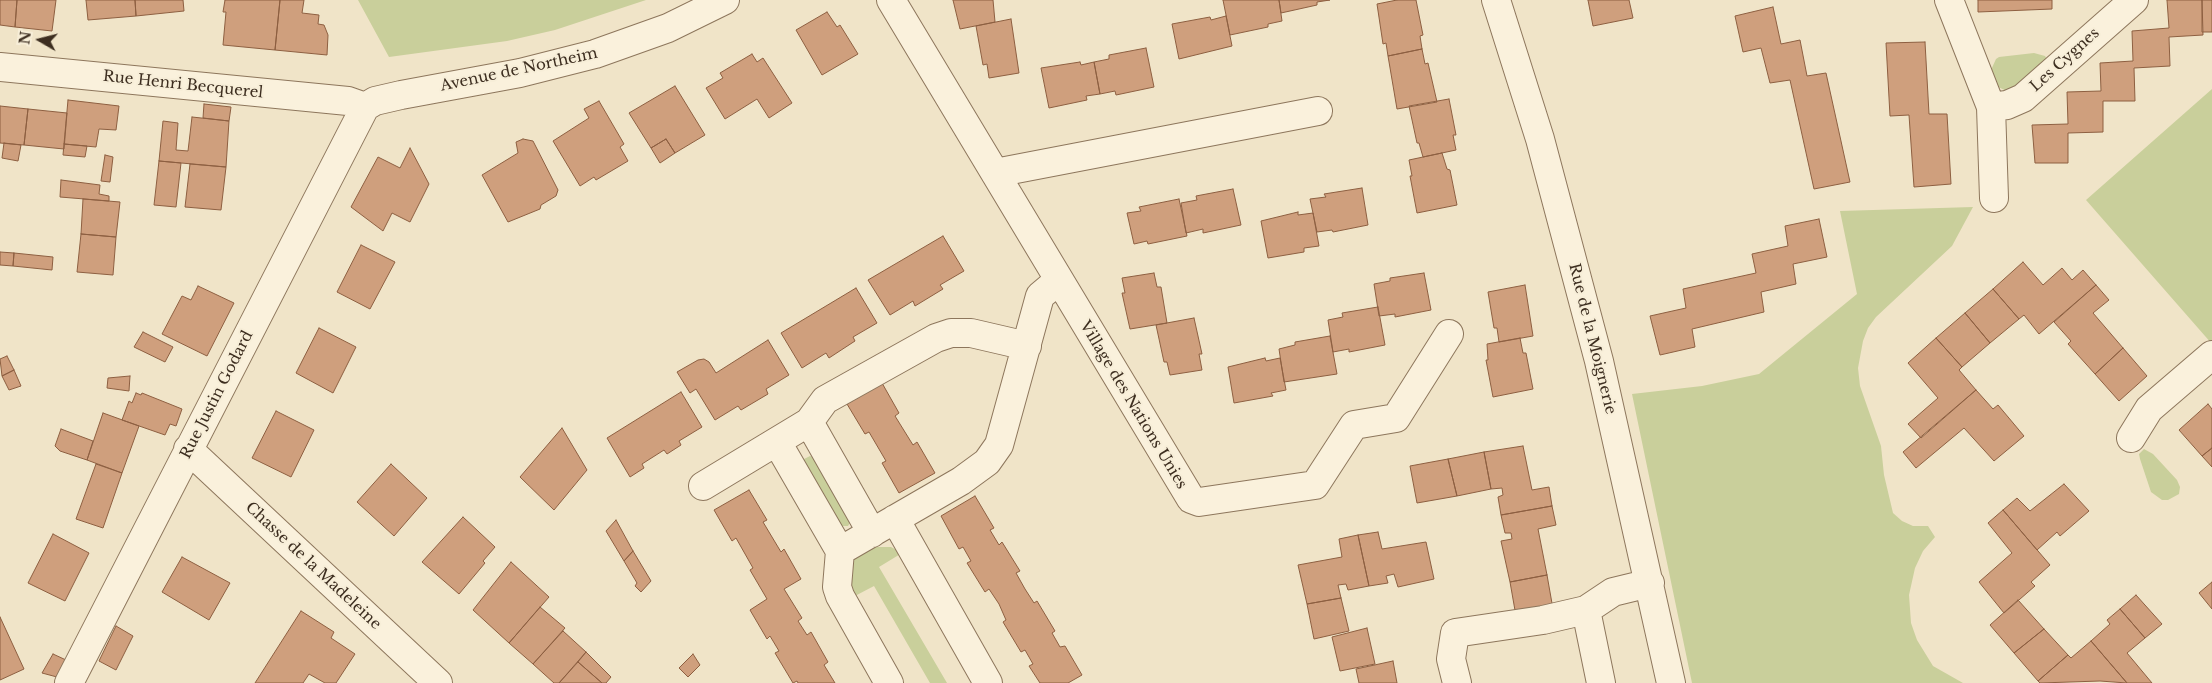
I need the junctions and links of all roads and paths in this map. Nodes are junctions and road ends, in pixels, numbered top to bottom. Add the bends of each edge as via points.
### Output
1 (725, 0) edge
2 (890, 0) edge
3 (1496, 0) edge
4 (1950, 0) edge
5 (2134, 0) edge
6 (0, 68) edge
7 (365, 107) junction
8 (1990, 107) junction
9 (1318, 111) dead end
10 (995, 173) junction
11 (1994, 198) dead end
12 (1059, 280) junction
13 (1449, 334) dead end
14 (1027, 346) junction
15 (2212, 355) edge
16 (810, 422) junction
17 (2132, 438) dead end
18 (777, 442) junction
19 (188, 450) junction
20 (703, 486) dead end
21 (895, 519) junction
22 (872, 532) junction
23 (840, 552) junction
24 (1650, 583) junction
25 (1586, 610) junction
26 (69, 683) edge
27 (438, 683) edge
28 (889, 683) edge
29 (988, 683) edge
30 (1457, 683) edge
31 (1601, 683) edge
32 (1671, 683) edge

1 - 7 street, Avenue de Northeim via 668,28 595,54 520,73 400,95
2 - 10 street, Village des Nations Unies
3 - 24 street, Rue de la Moignerie via 1540,139 1595,343
4 - 8 street
5 - 8 street, Les Cygnes via 2023,98 2007,105
6 - 7 street, Rue Henri Becquerel via 348,101
7 - 19 street, Rue Justin Godard
8 - 11 street
9 - 10 street
10 - 12 street, Village des Nations Unies
12 - 13 street, Village des Nations Unies via 1185,491 1191,499 1199,502 1315,485 1354,425 1396,418
12 - 14 street via 1040,296
14 - 16 street via 970,333 936,338 825,400
14 - 21 street via 999,445 987,462
15 - 17 street via 2149,409
16 - 18 street
16 - 22 street
18 - 20 street
18 - 23 street
19 - 26 street, Rue Justin Godard
19 - 27 street, Chasse de la Madeleine
21 - 22 street
21 - 29 street
22 - 23 street
23 - 28 street via 840,596
24 - 25 street via 1613,592
24 - 32 street, Rue de la Moignerie
25 - 30 street via 1455,633 1451,660
25 - 31 street

